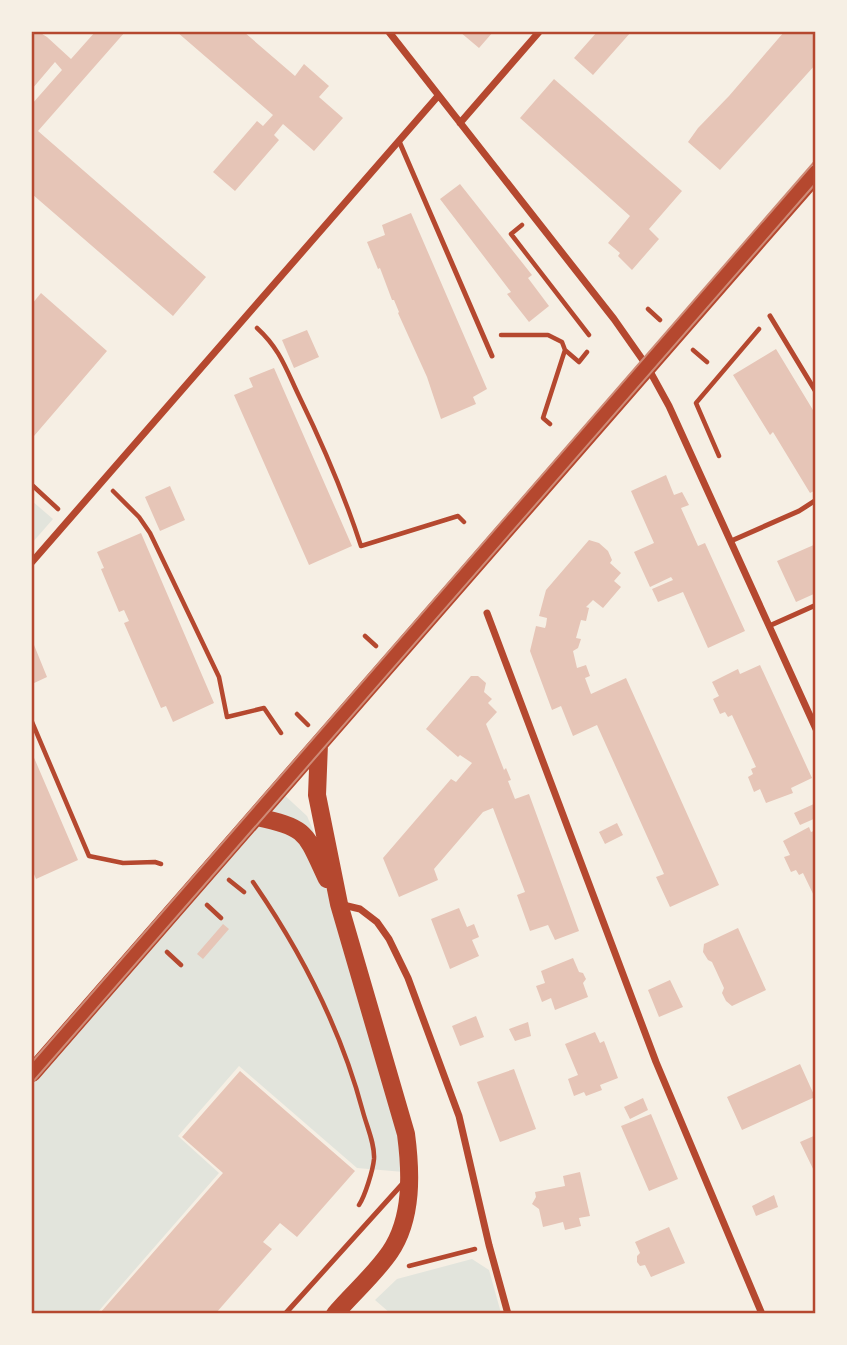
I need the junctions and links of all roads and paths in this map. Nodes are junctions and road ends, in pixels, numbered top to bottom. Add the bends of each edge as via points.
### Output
1 (389, 32) edge
2 (539, 32) edge
3 (438, 96) junction
4 (460, 123) junction
5 (399, 141) junction
6 (816, 174) edge
7 (532, 217) junction
8 (771, 316) joint
9 (245, 317) junction
10 (482, 334) junction
11 (589, 335) dead end
12 (565, 350) junction
13 (587, 352) dead end
14 (492, 356) dead end
15 (647, 366) junction
16 (816, 392) edge
17 (550, 424) dead end
18 (719, 456) dead end
19 (102, 482) junction
20 (32, 485) edge
21 (816, 500) edge
22 (69, 519) junction
23 (464, 522) dead end
24 (731, 541) junction
25 (32, 562) edge
26 (816, 605) edge
27 (487, 613) dead end
28 (769, 626) junction
29 (365, 636) dead end
30 (377, 647) dead end
31 (812, 712) edge
32 (297, 714) dead end
33 (32, 722) edge
34 (309, 725) dead end
35 (816, 729) edge
36 (281, 733) dead end
37 (319, 744) junction
38 (256, 817) junction
39 (161, 864) dead end
40 (229, 880) dead end
41 (253, 882) dead end
42 (244, 892) dead end
43 (339, 904) junction
44 (207, 905) dead end
45 (221, 918) dead end
46 (167, 952) dead end
47 (181, 965) dead end
48 (32, 1073) edge
49 (410, 1175) junction
50 (353, 1211) dead end
51 (489, 1245) junction
52 (397, 1269) dead end
53 (285, 1314) edge
54 (335, 1314) edge
55 (508, 1314) edge
56 (762, 1314) edge

1 - 3 street
2 - 4 street
3 - 4 street
3 - 5 street
4 - 7 street
5 - 9 street
5 - 10 lane
6 - 15 main road
7 - 11 path via 511,234
7 - 15 street
8 - 16 lane
8 - 18 path via 696,403
9 - 19 street
9 - 23 path via 283,360 320,439 361,546 458,516
10 - 12 path via 548,335 559,339
10 - 14 lane
12 - 13 path via 579,362
12 - 17 path via 544,418
15 - 24 street
15 - 37 main road
19 - 22 street
19 - 36 path via 150,533 219,677 227,717 264,708
20 - 22 path
21 - 24 lane
22 - 25 street
24 - 28 street
26 - 28 lane
27 - 56 street via 656,1062
28 - 31 street
29 - 30 path
31 - 35 street
32 - 34 path
33 - 39 path via 89,856
37 - 38 main road
37 - 43 main road via 317,794
38 - 43 main road via 289,825 308,838
38 - 48 main road
40 - 42 path
41 - 50 path via 321,997 360,1100 374,1159 361,1202
43 - 49 main road via 406,1134
43 - 51 street via 360,909 377,922 408,978 455,1102
44 - 45 path
46 - 47 path
49 - 53 lane
49 - 54 main road via 403,1222 391,1250
51 - 52 path
51 - 55 street

